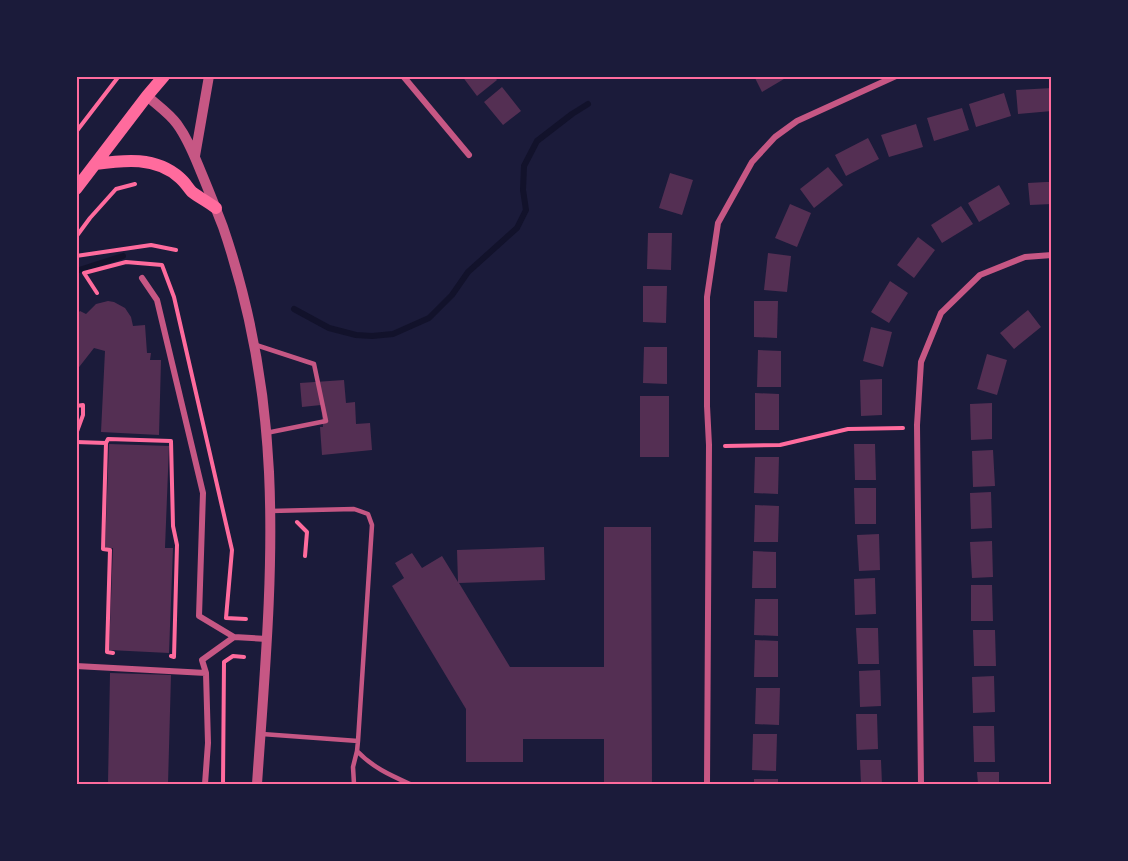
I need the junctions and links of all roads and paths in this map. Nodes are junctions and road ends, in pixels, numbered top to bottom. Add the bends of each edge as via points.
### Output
1 (119, 76) edge
2 (164, 76) edge
3 (209, 76) edge
4 (403, 76) edge
5 (896, 76) edge
6 (147, 96) junction
7 (76, 132) edge
8 (469, 155) dead end
9 (195, 156) junction
10 (95, 164) junction
11 (135, 184) dead end
12 (76, 189) edge
13 (216, 208) junction
14 (76, 237) edge
15 (176, 250) dead end
16 (1052, 255) edge
17 (76, 256) edge
18 (142, 278) dead end
19 (254, 345) junction
20 (76, 406) edge
21 (903, 428) dead end
22 (266, 433) junction
23 (76, 434) edge
24 (76, 442) edge
25 (106, 443) junction
26 (725, 446) dead end
27 (270, 511) junction
28 (285, 511) junction
29 (305, 556) dead end
30 (234, 637) junction
31 (267, 639) junction
32 (117, 654) dead end
33 (166, 656) dead end
34 (244, 657) dead end
35 (76, 666) edge
36 (206, 674) junction
37 (261, 734) junction
38 (358, 741) junction
39 (357, 751) junction
40 (205, 784) edge
41 (223, 784) edge
42 (257, 784) edge
43 (354, 784) edge
44 (410, 784) edge
45 (707, 784) edge
46 (921, 784) edge

1 - 7 path
2 - 6 main road
3 - 9 street
4 - 8 street
5 - 45 street via 796,121 775,137 752,162 718,223 707,297
6 - 9 street via 177,124
6 - 10 main road
9 - 13 street
10 - 12 main road
10 - 13 main road via 139,160 161,166
11 - 14 path via 116,189
13 - 19 street via 240,283
15 - 17 path via 151,245
16 - 46 street via 1025,257 980,275 941,313 921,362 917,425
18 - 30 street via 157,300 203,493 199,616
19 - 22 street
19 - 22 lane via 314,364 326,421
20 - 23 path via 83,405
21 - 26 path via 848,429 780,445
22 - 27 street
24 - 25 path
25 - 32 path via 103,549 110,550 107,652
25 - 33 path via 108,439 171,441 177,545 174,657
27 - 28 lane
27 - 31 street
28 - 29 path via 307,532
28 - 38 lane via 354,509 368,514 372,525
30 - 31 street
30 - 36 street via 202,660
31 - 37 street
34 - 41 path via 233,656 224,662
35 - 36 street
36 - 40 street
37 - 38 lane
37 - 42 street
38 - 39 lane
39 - 43 lane
39 - 44 lane via 376,768

